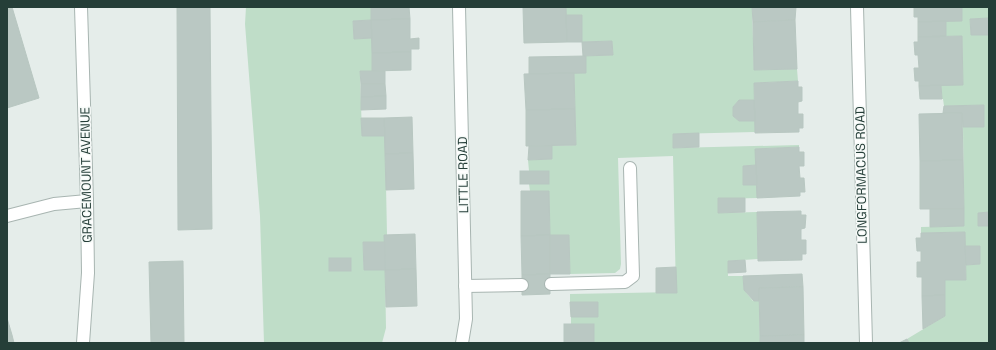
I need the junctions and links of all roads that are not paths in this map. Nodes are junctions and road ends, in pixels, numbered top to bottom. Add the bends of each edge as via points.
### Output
1 (81, 7) edge
2 (459, 7) edge
3 (857, 7) edge
4 (630, 168) dead end
5 (87, 201) junction
6 (7, 216) edge
7 (522, 284) dead end
8 (551, 284) dead end
9 (465, 286) junction
10 (83, 343) edge
11 (462, 343) edge
12 (866, 343) edge

1 - 5 street, GRACEMOUNT AVENUE
2 - 9 street, LITTLE ROAD
3 - 12 street, LONGFORMACUS ROAD
4 - 8 street via 633,276 625,282
5 - 6 street via 54,204
5 - 10 street, GRACEMOUNT AVENUE via 88,273
7 - 9 street
9 - 11 street, LITTLE ROAD via 466,319

